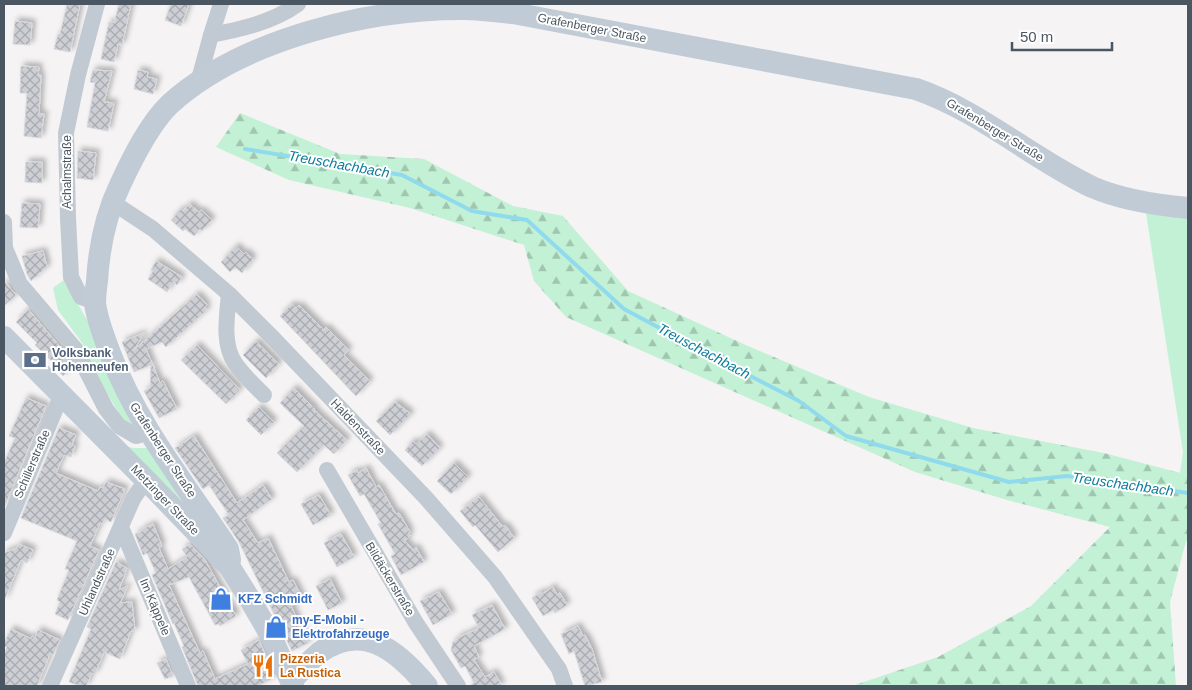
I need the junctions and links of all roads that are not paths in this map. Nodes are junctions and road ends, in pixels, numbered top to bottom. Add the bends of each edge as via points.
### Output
1 (97, 4) edge
2 (222, 4) edge
3 (298, 4) edge
4 (212, 34) junction
5 (198, 82) junction
6 (112, 202) junction
7 (1188, 208) edge
8 (4, 222) edge
9 (229, 294) junction
10 (95, 302) junction
11 (4, 337) edge
12 (264, 395) dead end
13 (61, 396) junction
14 (150, 432) junction
15 (327, 470) dead end
16 (146, 480) junction
17 (121, 527) junction
18 (4, 533) edge
19 (229, 566) junction
20 (288, 684) edge
21 (50, 686) edge
22 (188, 686) edge
23 (427, 686) edge
24 (458, 686) edge
25 (566, 686) edge

1 - 10 street, Achalmstraße via 66,134 71,277 81,297
2 - 4 street
3 - 4 street via 243,29
4 - 5 street
5 - 6 street, Grafenberger Straße via 169,106 148,133
5 - 7 street, Grafenberger Straße via 275,42 377,16 467,9 513,14 916,89 969,112 1094,188 1158,205
6 - 9 street, Haldenstraße via 153,229
6 - 10 street, Grafenberger Straße via 102,232
8 - 14 street via 5,248 20,284 76,350 106,409 119,426 136,436
9 - 12 street via 226,326 229,349 234,362
9 - 25 street, Haldenstraße via 426,498 495,577 559,669
10 - 14 street, Grafenberger Straße via 116,370 136,412
11 - 13 street, Metzinger Straße
13 - 16 street, Metzinger Straße
13 - 18 street, Schillerstraße
14 - 19 street, Grafenberger Straße via 228,549
15 - 24 street, Bildäckerstraße via 416,623
16 - 17 street, Uhlandstraße via 132,498
16 - 19 street, Metzinger Straße
17 - 21 street, Uhlandstraße
17 - 22 street, Im Käppele
19 - 20 street, Metzinger Straße via 270,634
20 - 23 street via 317,654 330,646 348,639 365,639 393,653

